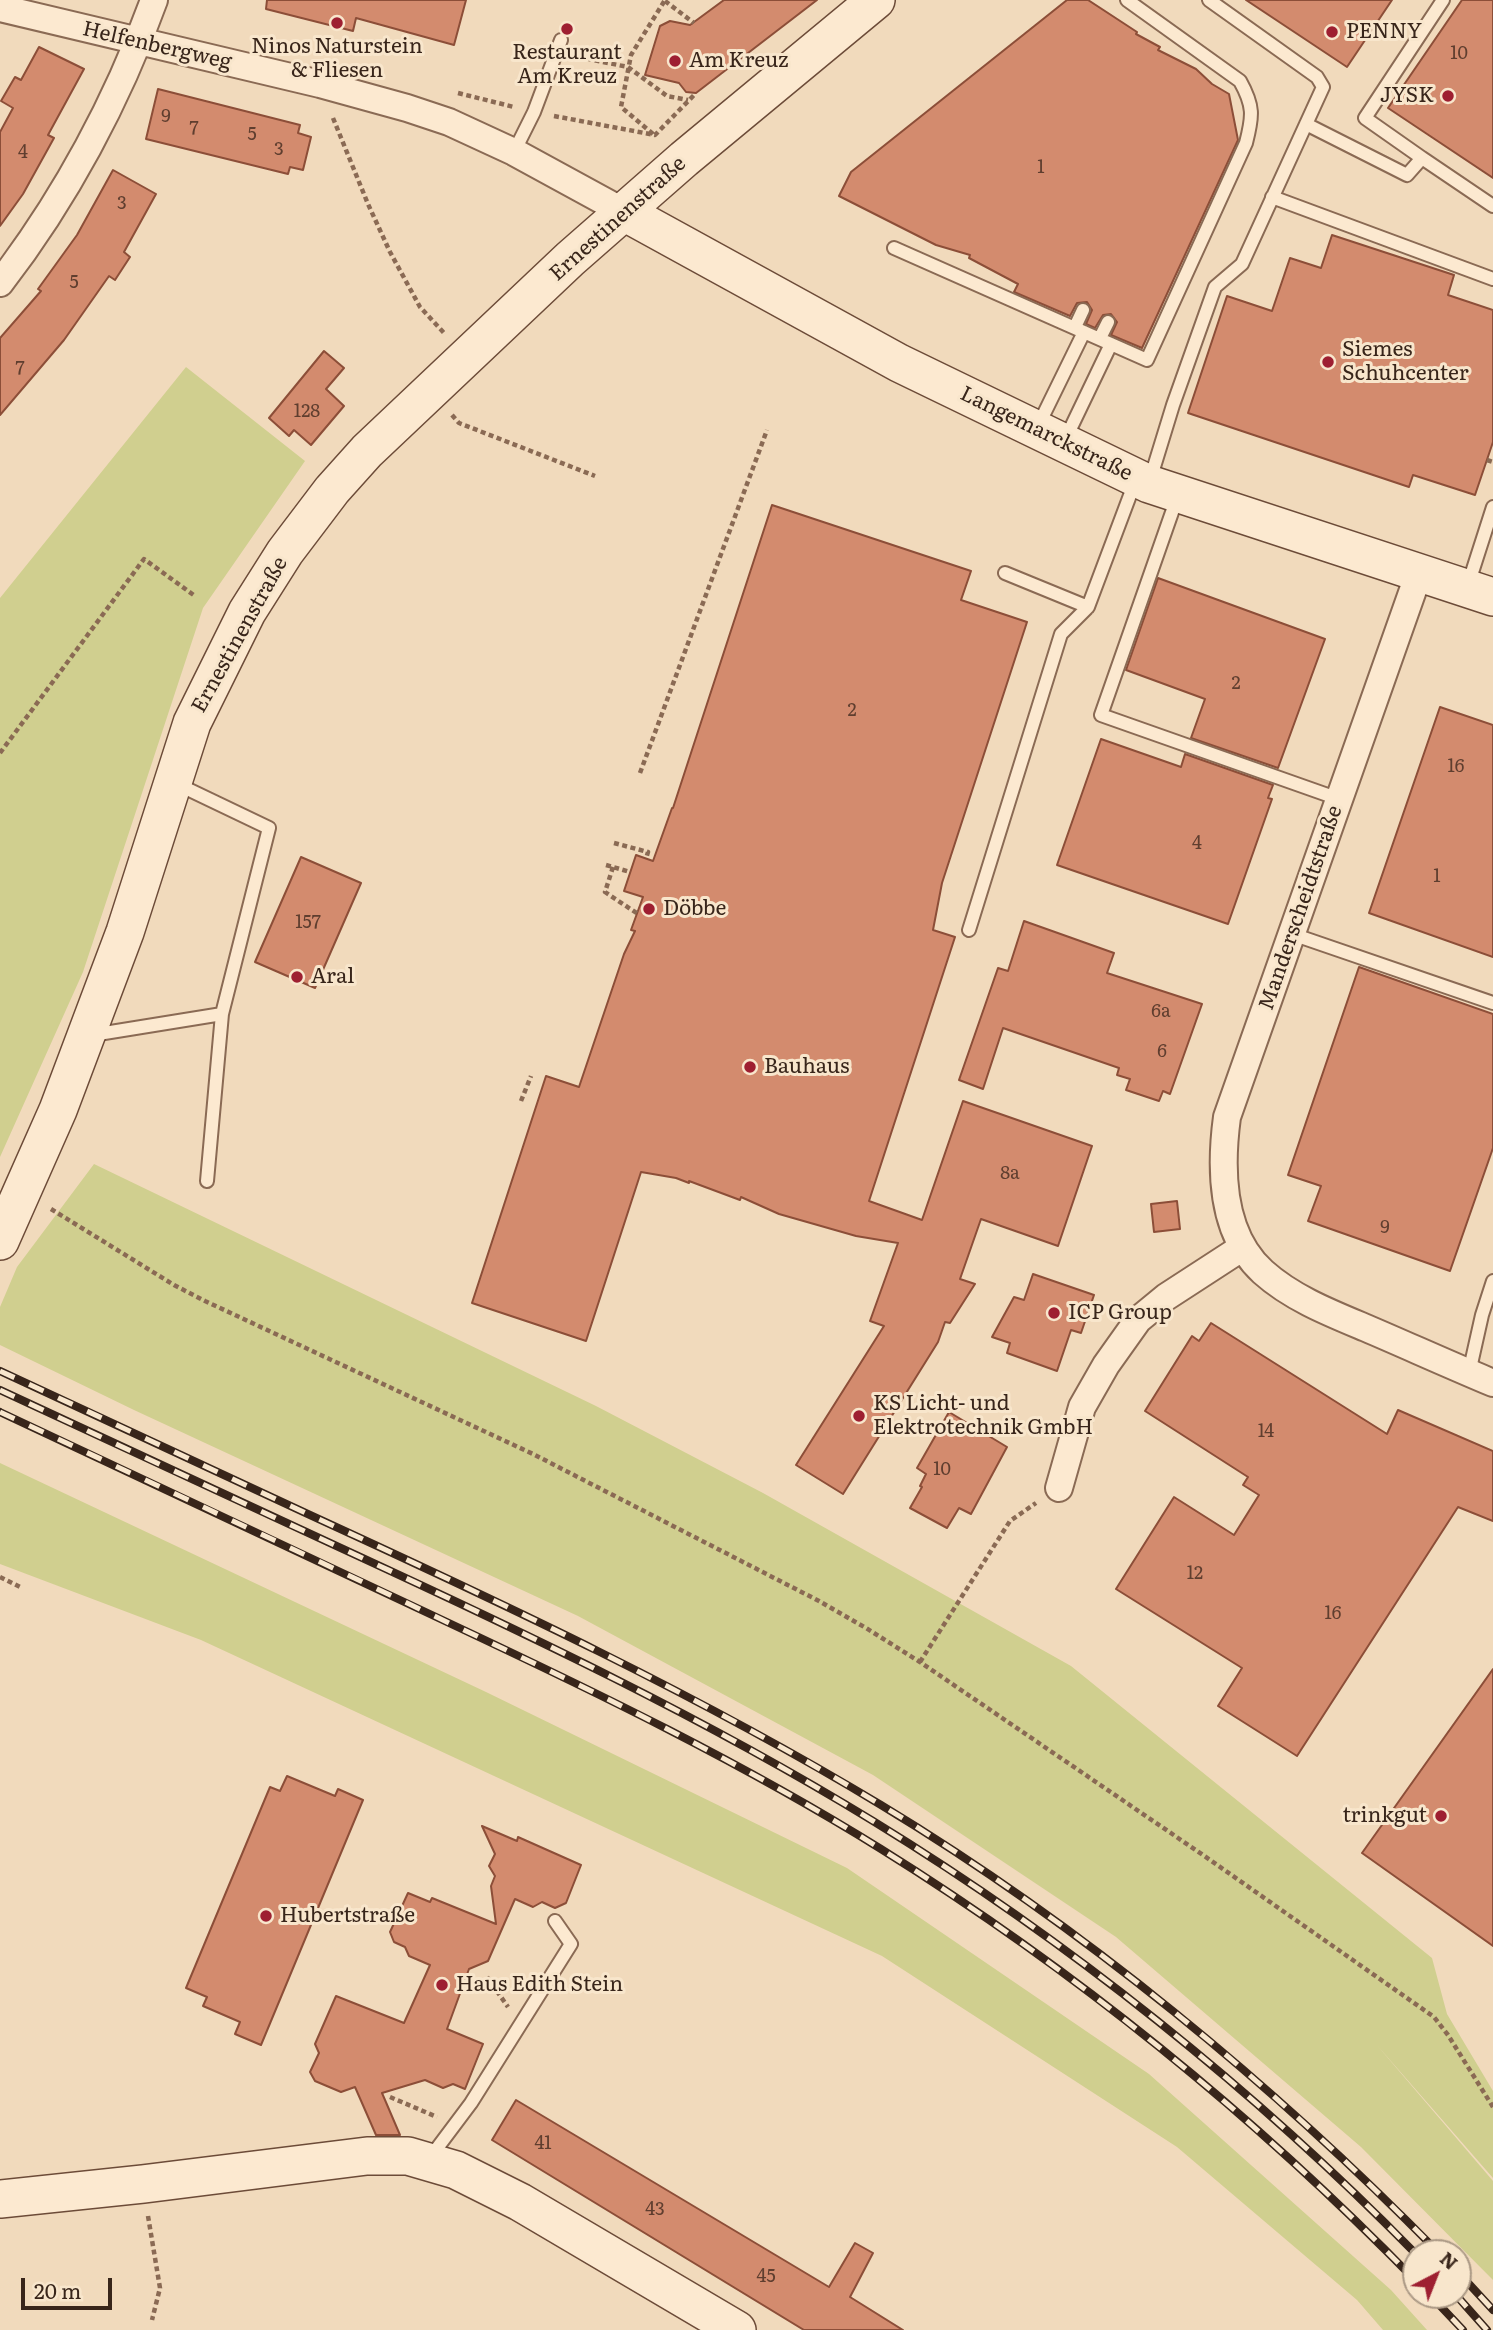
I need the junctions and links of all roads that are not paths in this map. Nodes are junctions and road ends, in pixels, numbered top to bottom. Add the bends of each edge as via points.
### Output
1 (154, 0) edge
2 (876, 0) edge
3 (1127, 0) edge
4 (1209, 0) edge
5 (1443, 0) edge
6 (0, 8) edge
7 (139, 42) junction
8 (559, 46) road end
9 (1306, 124) junction
10 (514, 152) junction
11 (1422, 158) junction
12 (1272, 197) junction
13 (1493, 206) edge
14 (624, 212) junction
15 (894, 248) dead end
16 (1493, 279) edge
17 (0, 283) edge
18 (1083, 310) dead end
19 (1108, 322) dead end
20 (1080, 329) junction
21 (1105, 341) junction
22 (1050, 436) junction
23 (1155, 485) junction
24 (1493, 507) edge
25 (1005, 573) dead end
26 (1419, 573) junction
27 (1480, 593) edge
28 (1088, 607) junction
29 (173, 781) junction
30 (1339, 799) junction
31 (969, 930) dead end
32 (1292, 933) junction
33 (1493, 1003) edge
34 (222, 1014) junction
35 (85, 1036) junction
36 (207, 1181) dead end
37 (0, 1241) edge
38 (1243, 1247) junction
39 (1493, 1281) edge
40 (1481, 1378) edge
41 (1059, 1488) road end
42 (555, 1921) dead end
43 (428, 2160) junction
44 (0, 2199) edge
45 (737, 2330) edge

1 - 7 street
2 - 14 street, Ernestinenstraße
3 - 21 lane via 1240,81 1252,117 1246,142 1147,360
4 - 9 lane via 1317,77 1323,87
5 - 11 lane via 1365,118
6 - 7 street, Helfenbergweg
7 - 10 street, Helfenbergweg via 407,108
7 - 17 street via 89,144
8 - 10 lane
9 - 11 lane via 1407,175
9 - 12 lane
10 - 14 street, Helfenbergweg
11 - 13 lane
12 - 16 lane
12 - 23 lane via 1242,264 1215,287 1173,405
14 - 22 street, Langemarckstraße via 899,363
14 - 29 street, Ernestinenstraße via 341,480 285,552 247,612 192,723
15 - 20 lane
18 - 20 lane
19 - 21 lane
20 - 21 lane
20 - 22 lane
21 - 22 lane
22 - 23 street, Langemarckstraße
23 - 26 street, Langemarckstraße
23 - 28 lane
23 - 30 lane via 1101,715
24 - 27 lane
25 - 28 lane
26 - 27 street, Langemarckstraße
26 - 30 street, Manderscheidtstraße
28 - 31 lane via 1061,634
29 - 34 lane via 269,828
29 - 35 street, Ernestinenstraße via 125,933
30 - 32 street, Manderscheidtstraße
32 - 33 lane
32 - 38 street, Manderscheidtstraße via 1227,1118 1223,1183
34 - 35 lane
34 - 36 lane
35 - 37 street, Ernestinenstraße
38 - 40 street, Manderscheidtstraße via 1262,1271 1319,1308
38 - 41 street via 1138,1320 1082,1406
39 - 40 lane via 1482,1315
42 - 43 lane via 571,1944 471,2103
43 - 44 street via 367,2156
43 - 45 street via 520,2202

